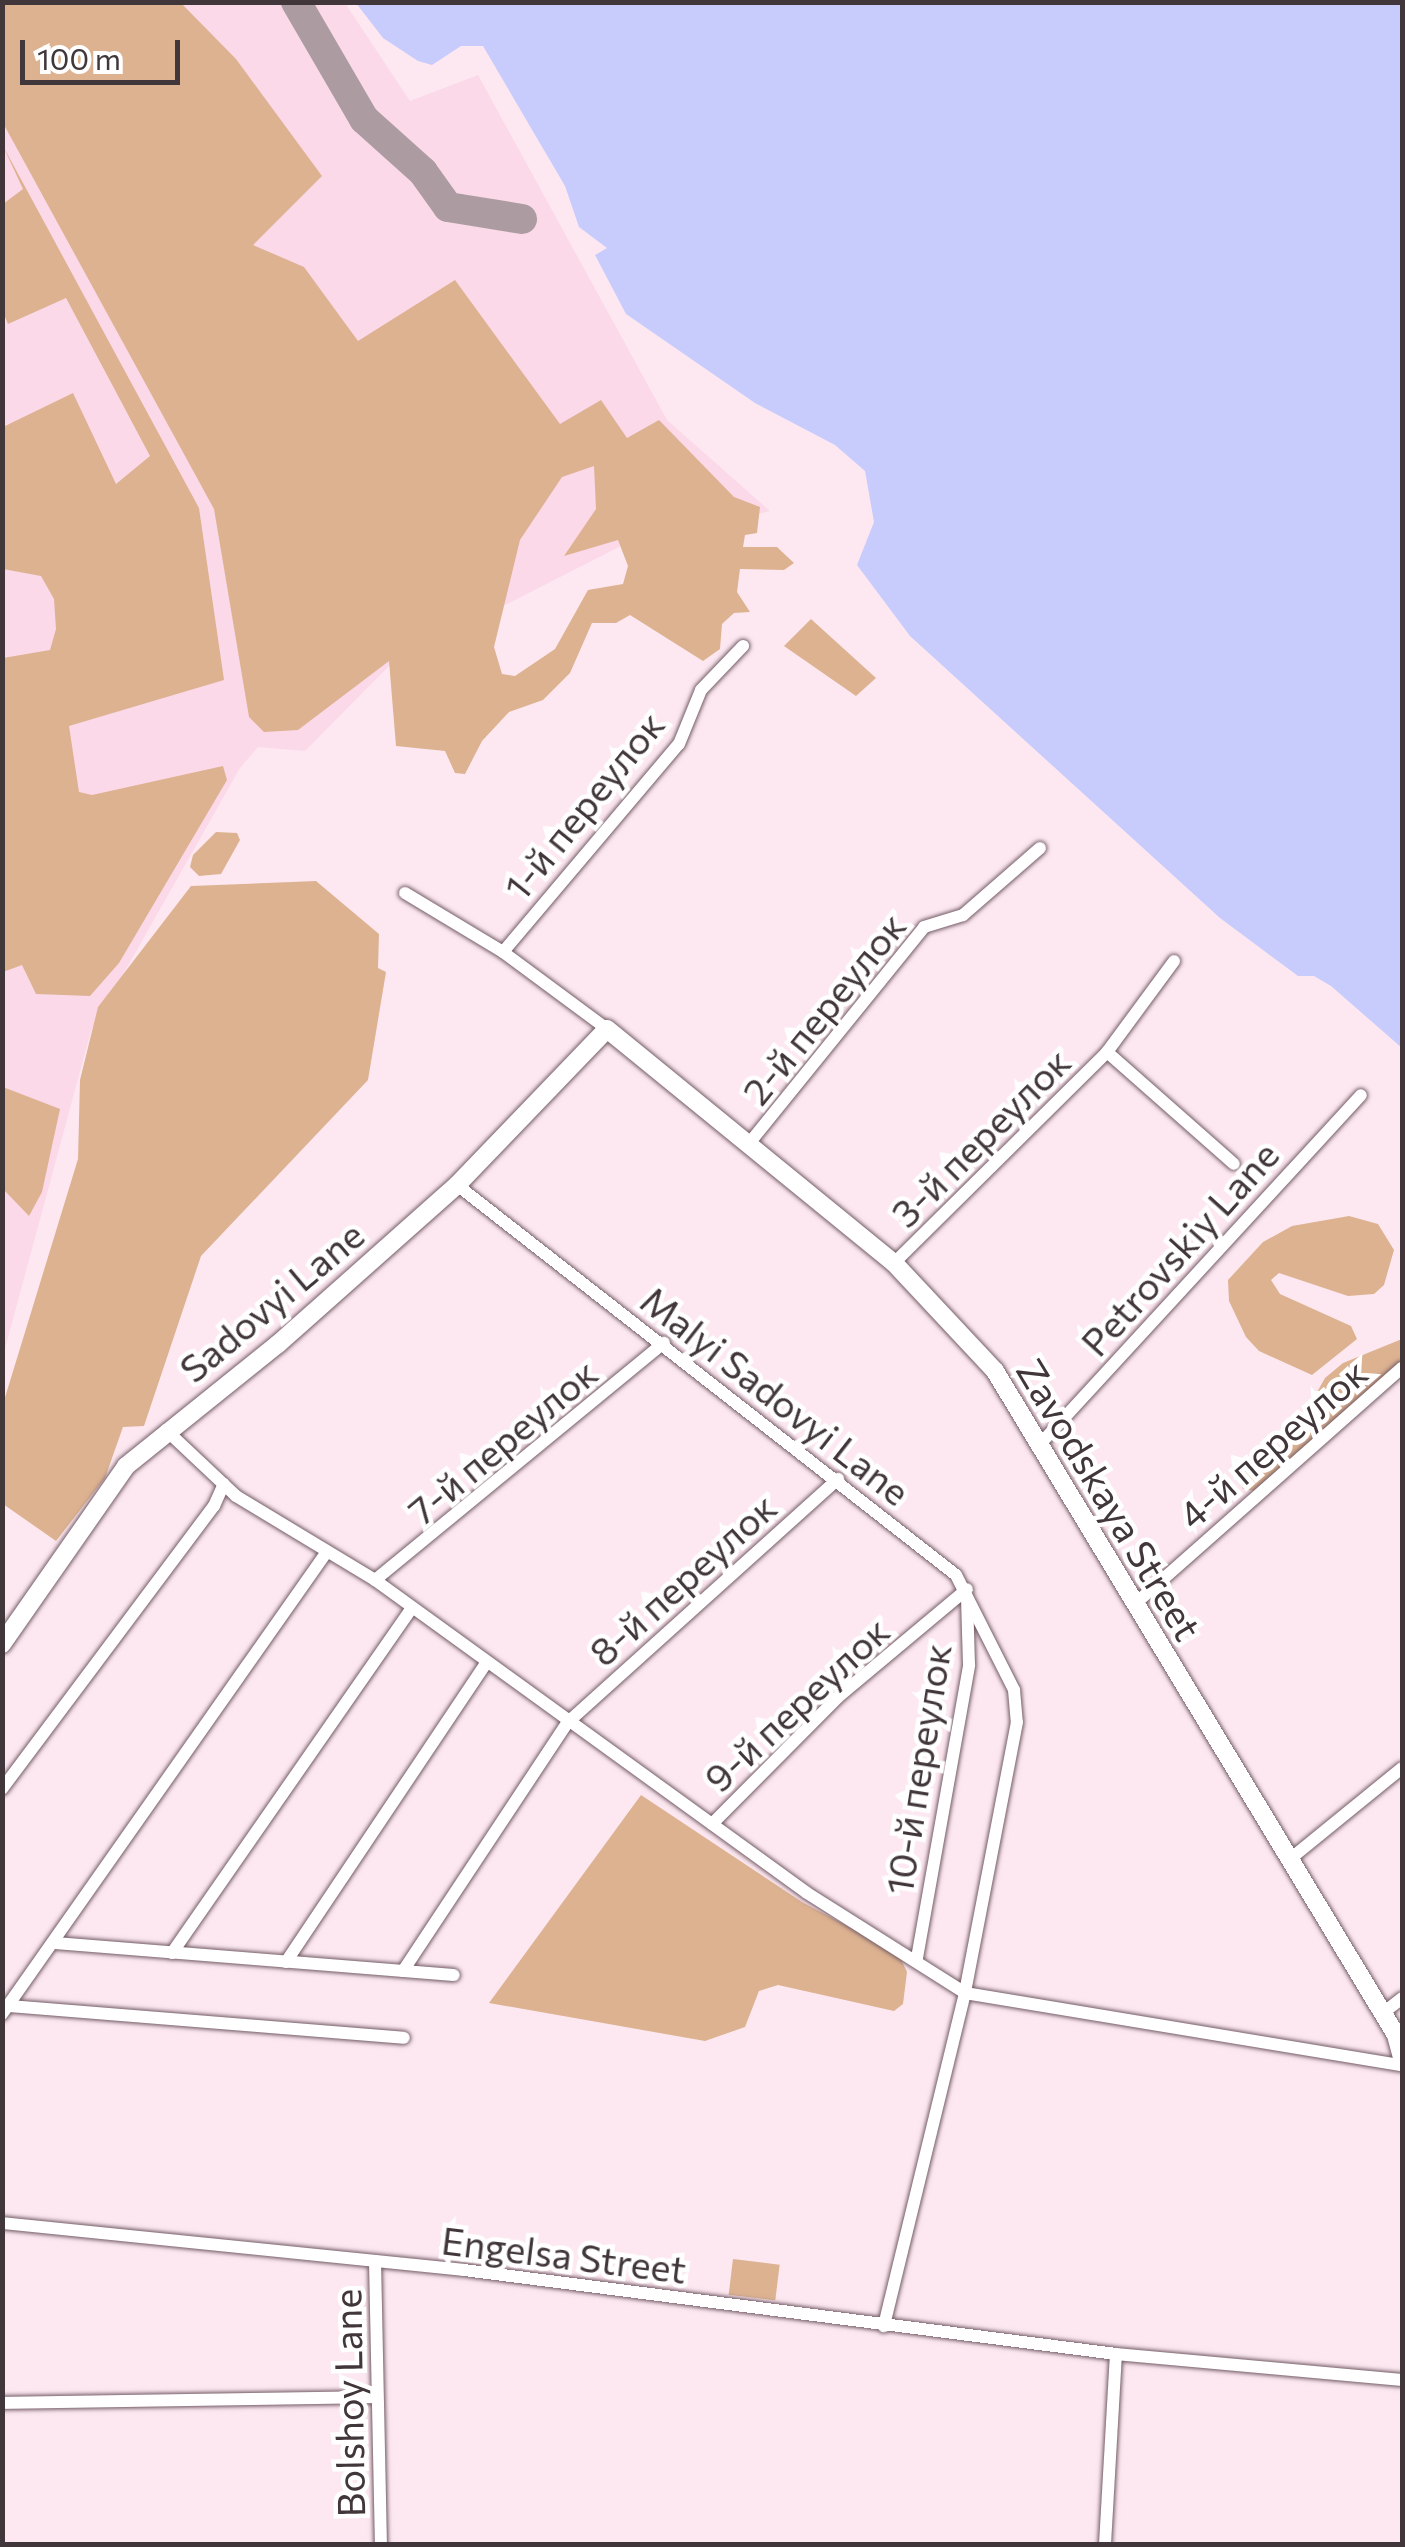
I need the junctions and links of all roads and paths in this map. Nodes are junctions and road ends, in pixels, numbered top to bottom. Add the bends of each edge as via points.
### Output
1 (743, 646) dead end
2 (1040, 848) dead end
3 (405, 892) dead end
4 (503, 952) junction
5 (1174, 961) dead end
6 (607, 1029) junction
7 (1107, 1052) junction
8 (1361, 1096) dead end
9 (751, 1142) junction
10 (1234, 1164) dead end
11 (457, 1185) junction
12 (894, 1263) junction
13 (664, 1344) junction
14 (1402, 1368) edge
15 (166, 1430) junction
16 (1042, 1442) junction
17 (838, 1480) junction
18 (224, 1484) junction
19 (326, 1553) junction
20 (375, 1580) junction
21 (967, 1589) junction
22 (1136, 1603) junction
23 (410, 1610) junction
24 (2, 1644) edge
25 (486, 1663) junction
26 (567, 1723) junction
27 (1402, 1768) edge
28 (2, 1789) edge
29 (712, 1824) junction
30 (1290, 1859) junction
31 (55, 1943) junction
32 (172, 1953) junction
33 (917, 1958) junction
34 (286, 1962) junction
35 (403, 1971) junction
36 (454, 1975) dead end
37 (964, 1993) junction
38 (1402, 1998) edge
39 (6, 2010) edge
40 (1383, 2013) junction
41 (404, 2038) dead end
42 (1402, 2061) edge
43 (2, 2223) edge
44 (375, 2261) junction
45 (884, 2326) junction
46 (1116, 2354) junction
47 (1402, 2380) edge
48 (374, 2396) junction
49 (2, 2404) edge
50 (381, 2544) edge
51 (1105, 2544) edge

1 - 4 street, 1-й переулок via 701,690 679,744
2 - 9 street, 2-й переулок via 964,915 924,926
3 - 4 street, Zavodskaya Street
4 - 6 street, Zavodskaya Street
5 - 7 street, 3-й переулок
6 - 9 street, Zavodskaya Street
6 - 11 street, Sadovyi Lane
7 - 10 street, 3-й переулок
7 - 12 street, 3-й переулок
8 - 16 street, Petrovskiy Lane
9 - 12 street, Zavodskaya Street
11 - 13 street, Malyi Sadovyi Lane
11 - 15 street, Sadovyi Lane via 278,1344
12 - 16 street, Zavodskaya Street via 995,1371
13 - 17 street, Malyi Sadovyi Lane
13 - 20 street, 7-й переулок
14 - 22 street, 4-й переулок
15 - 18 street
15 - 24 street, Sadovyi Lane via 126,1466
16 - 22 street, Zavodskaya Street
17 - 21 street, Malyi Sadovyi Lane
17 - 26 street, 8-й переулок
18 - 19 street
18 - 28 street
19 - 20 street
19 - 31 street
20 - 23 street
21 - 29 street, 9-й переулок via 838,1697
21 - 33 street, 10-й переулок via 969,1665
21 - 37 street, Malyi Sadovyi Lane via 1014,1690 1017,1722
22 - 30 street, Zavodskaya Street
23 - 25 street
23 - 32 street
25 - 26 street
25 - 34 street
26 - 29 street
26 - 35 street, 8-й переулок
27 - 30 street
29 - 33 street via 807,1893
30 - 40 street, Zavodskaya Street
31 - 32 street
31 - 39 street
32 - 34 street
33 - 37 street
34 - 35 street
35 - 36 street
37 - 42 street
37 - 45 street
38 - 40 street
39 - 41 street
40 - 42 street, Zavodskaya Street
43 - 44 street, Engelsa Street
44 - 45 street, Engelsa Street
44 - 48 street, Bolshoy Lane
45 - 46 street, Engelsa Street
46 - 47 street, Engelsa Street
46 - 51 street
48 - 49 street
48 - 50 street, Bolshoy Lane

